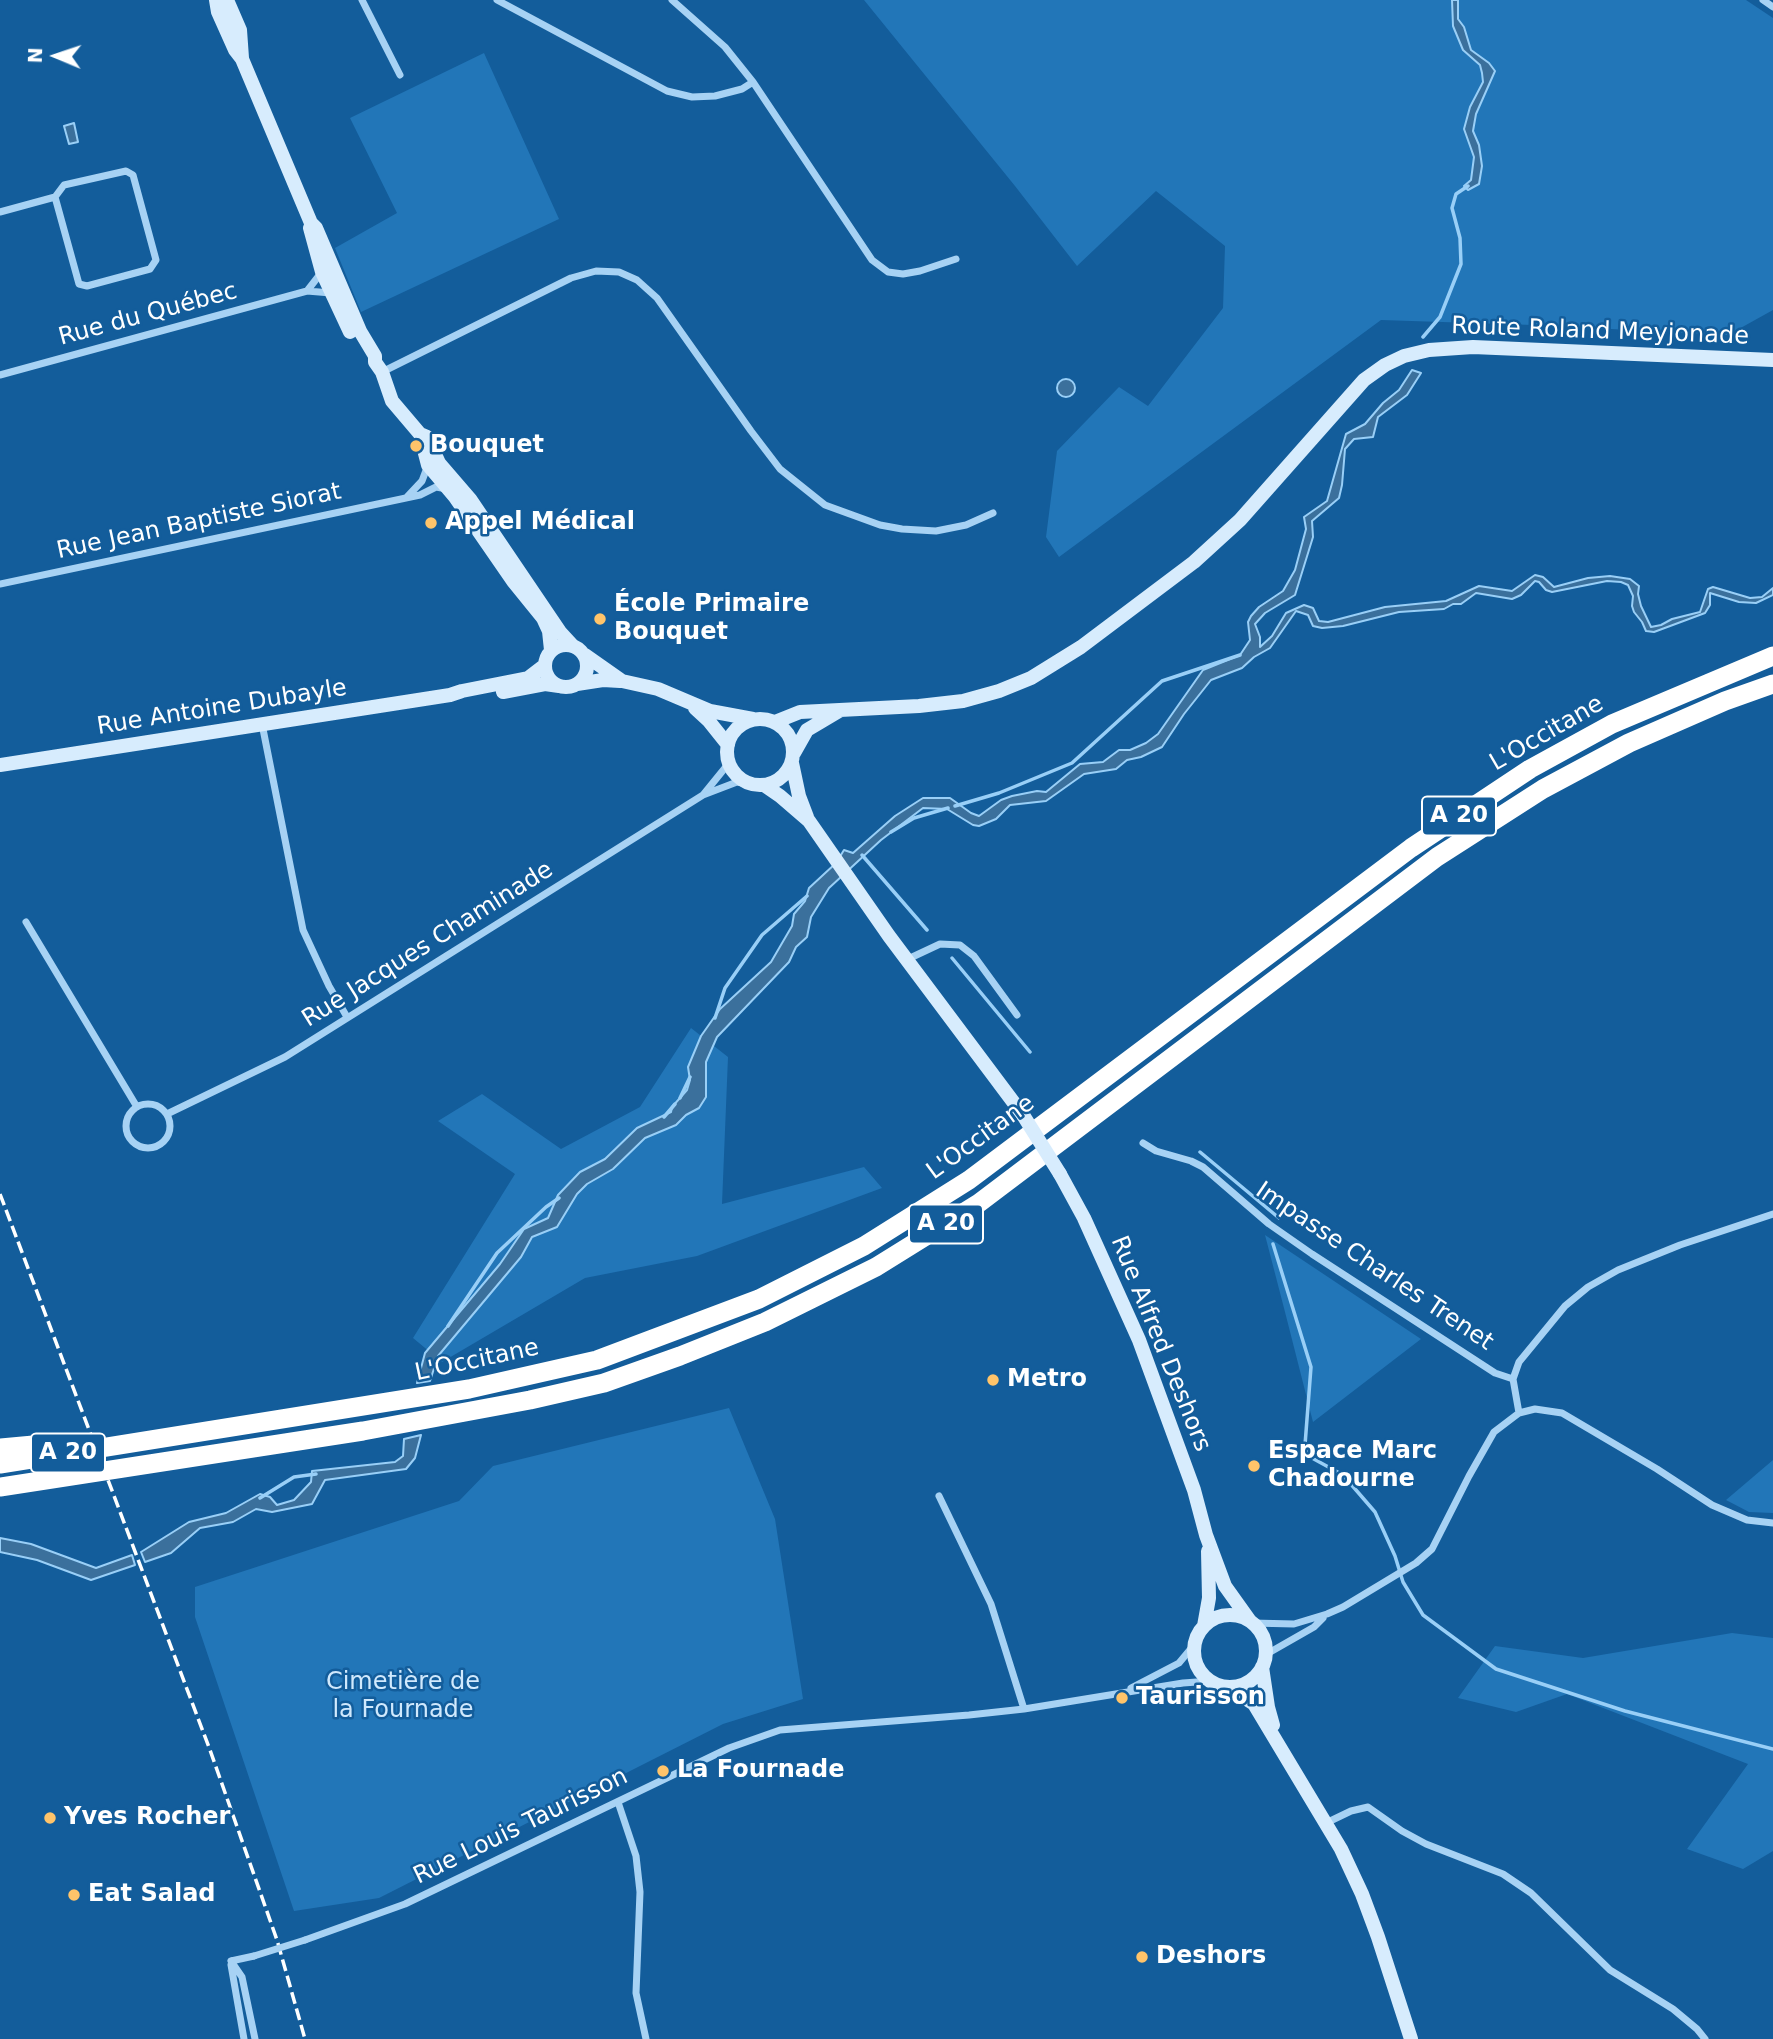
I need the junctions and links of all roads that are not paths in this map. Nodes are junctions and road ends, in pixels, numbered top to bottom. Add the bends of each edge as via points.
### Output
1 (216, 0) edge
2 (228, 0) edge
3 (362, 0) edge
4 (497, 0) edge
5 (672, 0) edge
6 (1763, 0) edge
7 (1773, 7) edge
8 (242, 59) junction
9 (400, 75) dead end
10 (753, 82) junction
11 (55, 197) junction
12 (0, 212) edge
13 (956, 260) dead end
14 (328, 270) junction
15 (307, 291) junction
16 (337, 291) junction
17 (1773, 360) edge
18 (378, 367) junction
19 (0, 375) edge
20 (420, 434) junction
21 (428, 465) junction
22 (448, 489) junction
23 (406, 497) junction
24 (993, 513) dead end
25 (483, 529) junction
26 (517, 578) junction
27 (0, 584) edge
28 (572, 645) junction
29 (551, 650) junction
30 (585, 655) junction
31 (1773, 656) edge
32 (545, 666) junction
33 (622, 681) junction
34 (577, 684) junction
35 (1773, 684) edge
36 (561, 687) junction
37 (450, 695) junction
38 (689, 703) junction
39 (840, 710) junction
40 (755, 719) junction
41 (775, 722) junction
42 (262, 724) junction
43 (728, 745) junction
44 (793, 758) junction
45 (729, 763) junction
46 (0, 765) edge
47 (760, 785) junction
48 (703, 795) junction
49 (809, 821) junction
50 (26, 922) dead end
51 (908, 959) junction
52 (1017, 1015) dead end
53 (347, 1017) junction
54 (137, 1107) junction
55 (167, 1114) junction
56 (1143, 1143) dead end
57 (1773, 1214) edge
58 (1513, 1379) junction
59 (1518, 1413) junction
60 (137, 1442) junction
61 (0, 1448) edge
62 (0, 1464) edge
63 (0, 1487) edge
64 (939, 1496) dead end
65 (1773, 1523) edge
66 (1206, 1535) junction
67 (1327, 1614) junction
68 (1251, 1622) junction
69 (1204, 1626) junction
70 (1194, 1646) junction
71 (1264, 1661) junction
72 (1211, 1681) junction
73 (1228, 1687) junction
74 (1124, 1691) junction
75 (1024, 1709) junction
76 (1279, 1743) junction
77 (618, 1802) junction
78 (1325, 1823) junction
79 (231, 1961) junction
80 (244, 2039) edge
81 (255, 2039) edge
82 (646, 2039) edge
83 (1411, 2039) edge
84 (1705, 2039) edge

1 - 8 main road
2 - 8 main road via 240,30
3 - 9 street
4 - 10 street via 667,91 715,96
5 - 10 street via 725,47
6 - 7 street
8 - 14 main road
10 - 13 street via 872,260 888,272 903,274
11 - 11 street via 79,284 87,286 150,268 156,260 133,175 126,171 64,186
11 - 12 street
14 - 15 street
14 - 16 main road
15 - 16 street, Rue du Québec
15 - 19 street, Rue du Québec
16 - 18 main road via 355,342
17 - 39 main road, Route Roland Meyjonade via 1474,348 1404,356 1364,380 1240,520 1194,562 1081,648 1031,678 963,701
18 - 20 main road via 392,401
18 - 24 street via 571,278 596,271 619,272 637,280 657,298 773,459 825,505 902,530 936,531
20 - 21 main road
20 - 25 main road via 427,437 439,463 462,489
21 - 22 main road
21 - 23 street via 422,481
22 - 23 street, Rue Jean Baptiste Siorat via 436,487
22 - 25 main road
23 - 27 street, Rue Jean Baptiste Siorat
25 - 26 main road
26 - 28 main road
26 - 29 main road via 544,618
28 - 29 main road
28 - 30 main road
29 - 32 main road
30 - 33 main road
30 - 34 main road via 588,668
31 - 60 highway, L'Occitane / A 20 via 1612,724 1530,769 1411,848 969,1180 864,1246 759,1300 584,1363 469,1390
32 - 36 main road via 549,679
32 - 37 main road, Rue Antoine Dubayle via 528,678
33 - 34 main road, Rue Antoine Dubayle
33 - 38 main road
34 - 36 main road, Rue Antoine Dubayle
35 - 63 highway, L'Occitane / A 20 via 1629,743 1543,789 1437,857 979,1203 876,1267 765,1322 604,1383 530,1400 363,1431
36 - 37 main road, Rue Antoine Dubayle via 545,684 466,698
37 - 42 main road, Rue Antoine Dubayle
38 - 40 main road
38 - 43 main road
39 - 41 main road, Route Roland Meyjonade via 800,712
39 - 44 main road, Route Roland Meyjonade via 807,730
40 - 41 main road
40 - 43 main road via 737,728
41 - 44 main road via 789,734
42 - 46 main road, Rue Antoine Dubayle
42 - 53 street via 303,930
43 - 45 main road
44 - 47 main road via 781,778
44 - 49 main road via 799,796
45 - 47 main road via 739,778
45 - 48 street, Rue Jacques Chaminade
47 - 48 street, Rue Jacques Chaminade via 737,782
47 - 49 main road
48 - 53 street, Rue Jacques Chaminade
49 - 51 main road
50 - 54 street
51 - 52 street via 940,944 960,945 974,956
51 - 66 main road, Rue Alfred Deshors, bridge via 1023,1115 1084,1217 1131,1320
53 - 55 street, Rue Jacques Chaminade via 285,1058
54 - 55 street via 151,1104
54 - 55 street via 127,1130 132,1141 142,1147 156,1147 167,1138
56 - 58 street, Impasse Charles Trenet via 1203,1167 1312,1254 1485,1367
57 - 58 street via 1680,1245 1588,1287 1565,1306 1519,1362
58 - 59 street
59 - 65 street via 1535,1409 1562,1413 1712,1505 1747,1520
59 - 67 street via 1494,1432 1432,1549 1390,1580
60 - 61 highway
60 - 62 highway, L'Occitane / A 20
64 - 75 street via 991,1604
66 - 68 main road via 1225,1586
66 - 69 main road via 1209,1598
67 - 68 street via 1294,1624
67 - 71 street
68 - 69 main road via 1231,1615
68 - 71 main road via 1265,1643
69 - 70 main road
70 - 72 main road via 1197,1666
70 - 74 street via 1179,1663
71 - 73 main road via 1248,1682
71 - 76 main road via 1268,1707
72 - 73 main road
72 - 74 street
73 - 76 main road via 1254,1704
74 - 75 street, Rue Louis Taurisson
75 - 77 street, Rue Louis Taurisson via 780,1730 729,1748
76 - 78 main road
77 - 79 street, Rue Louis Taurisson, bridge via 405,1904
77 - 82 street via 636,1856 640,1892 636,1993
78 - 83 main road via 1362,1894
78 - 84 street via 1368,1807 1426,1844 1503,1874 1531,1893 1610,1970 1673,2009
79 - 80 street
79 - 81 street via 242,1977

